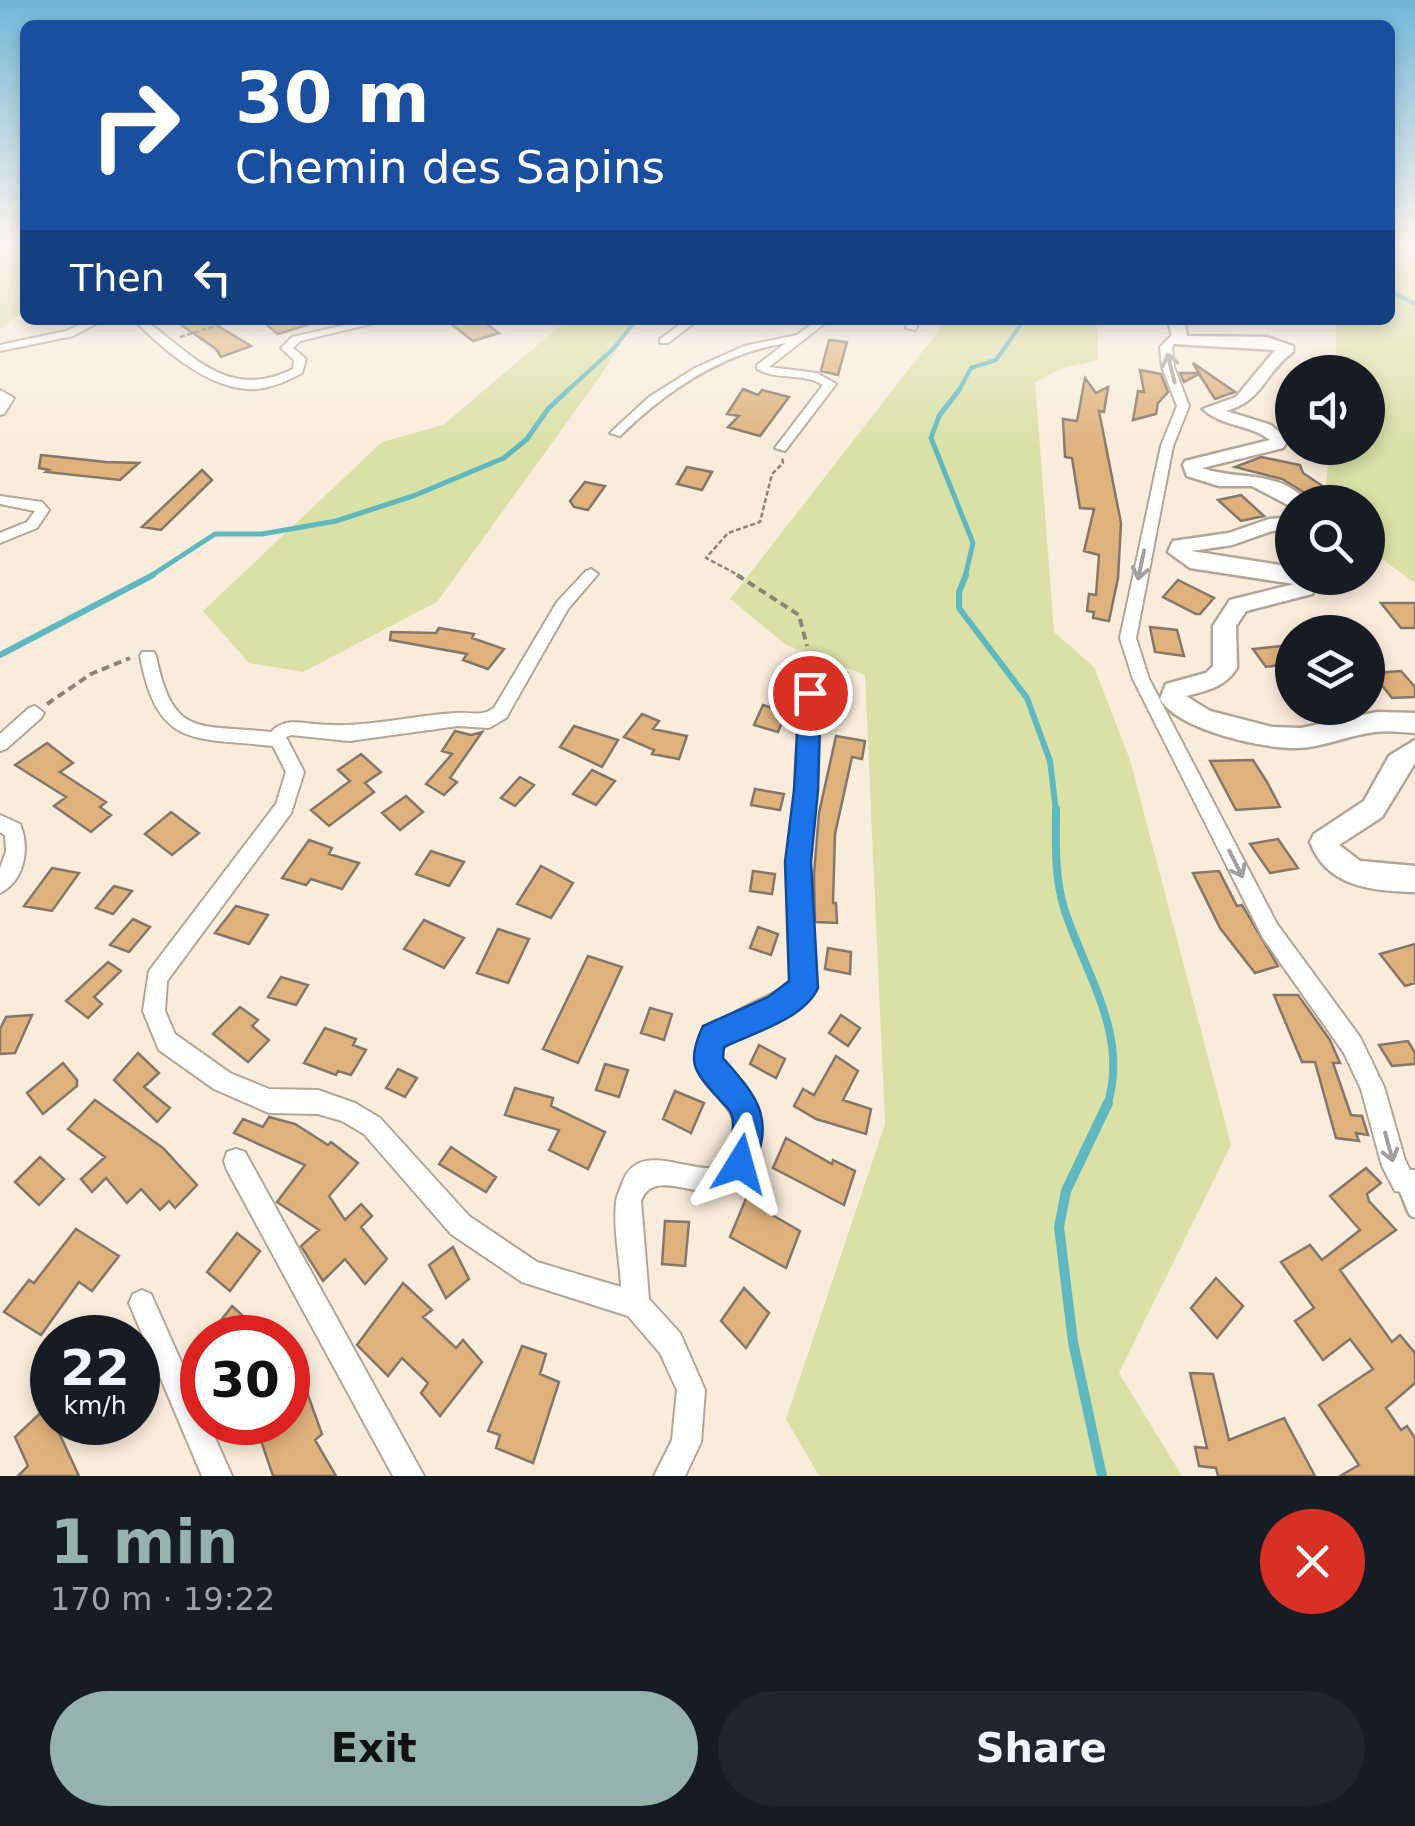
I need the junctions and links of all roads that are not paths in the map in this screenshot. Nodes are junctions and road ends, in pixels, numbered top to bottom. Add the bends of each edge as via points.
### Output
1 (87, 325) edge
2 (144, 325) edge
3 (358, 325) edge
4 (686, 325) edge
5 (817, 325) edge
6 (1176, 327) edge
7 (801, 337) junction
8 (664, 340) dead end
9 (0, 348) edge
10 (0, 394) edge
11 (0, 411) edge
12 (616, 434) dead end
13 (780, 448) road end
14 (1161, 469) junction
15 (1194, 472) junction
16 (1275, 490) edge
17 (0, 500) edge
18 (1275, 524) edge
19 (0, 538) edge
20 (1275, 572) edge
21 (592, 574) dead end
22 (1275, 595) edge
23 (148, 656) road end
24 (811, 660) road end
25 (1164, 701) junction
26 (35, 712) road end
27 (1415, 724) edge
28 (278, 740) junction
29 (0, 744) edge
30 (1415, 750) edge
31 (0, 823) edge
32 (1415, 879) edge
33 (0, 884) edge
34 (236, 1161) dead end
35 (1410, 1182) edge
36 (1415, 1210) edge
37 (142, 1303) dead end
38 (636, 1306) junction
39 (217, 1476) edge
40 (409, 1476) edge
41 (668, 1476) edge

1 - 9 street
2 - 3 street via 222,382 265,383 298,371 300,359 287,348 291,342
4 - 8 street
5 - 7 street
14 -> 6 street via 1184,406 1168,367 1166,346
6 - 15 main road via 1180,341 1194,344 1267,342 1287,349 1242,401 1212,409 1268,430 1277,444 1200,461 1192,465
7 - 12 street via 742,348 648,402
7 - 13 street via 764,362 762,371 824,378 829,390
10 - 11 street via 8,398
14 - 15 street
14 -> 25 street via 1128,638 1141,679
15 - 16 main road via 1256,480
17 - 19 street via 42,510 32,524
18 - 20 main road via 1180,546 1178,552 1190,561
21 - 28 street via 562,606 489,721 350,734 289,728
22 - 25 main road via 1230,612 1220,631 1225,668 1214,680 1179,686
23 - 28 street via 152,687 184,730
24 - 38 street via 798,862 804,988 714,1036 707,1050 708,1065 746,1108 748,1134 734,1173 706,1181 656,1170 631,1185
25 - 27 main road via 1272,737 1301,738 1377,722
25 -> 35 street via 1270,931 1352,1045 1372,1087 1394,1166
26 - 29 street
28 - 38 street via 295,772 284,807 157,978 154,1011 167,1042 222,1081 268,1101 318,1102 347,1111 372,1126 460,1224 531,1273
30 - 32 main road via 1395,764 1376,807 1324,842 1326,856 1339,867
31 - 33 street via 18,845
34 - 40 street
35 - 36 lane
37 - 39 street
38 - 41 street via 670,1343 690,1390 686,1442

